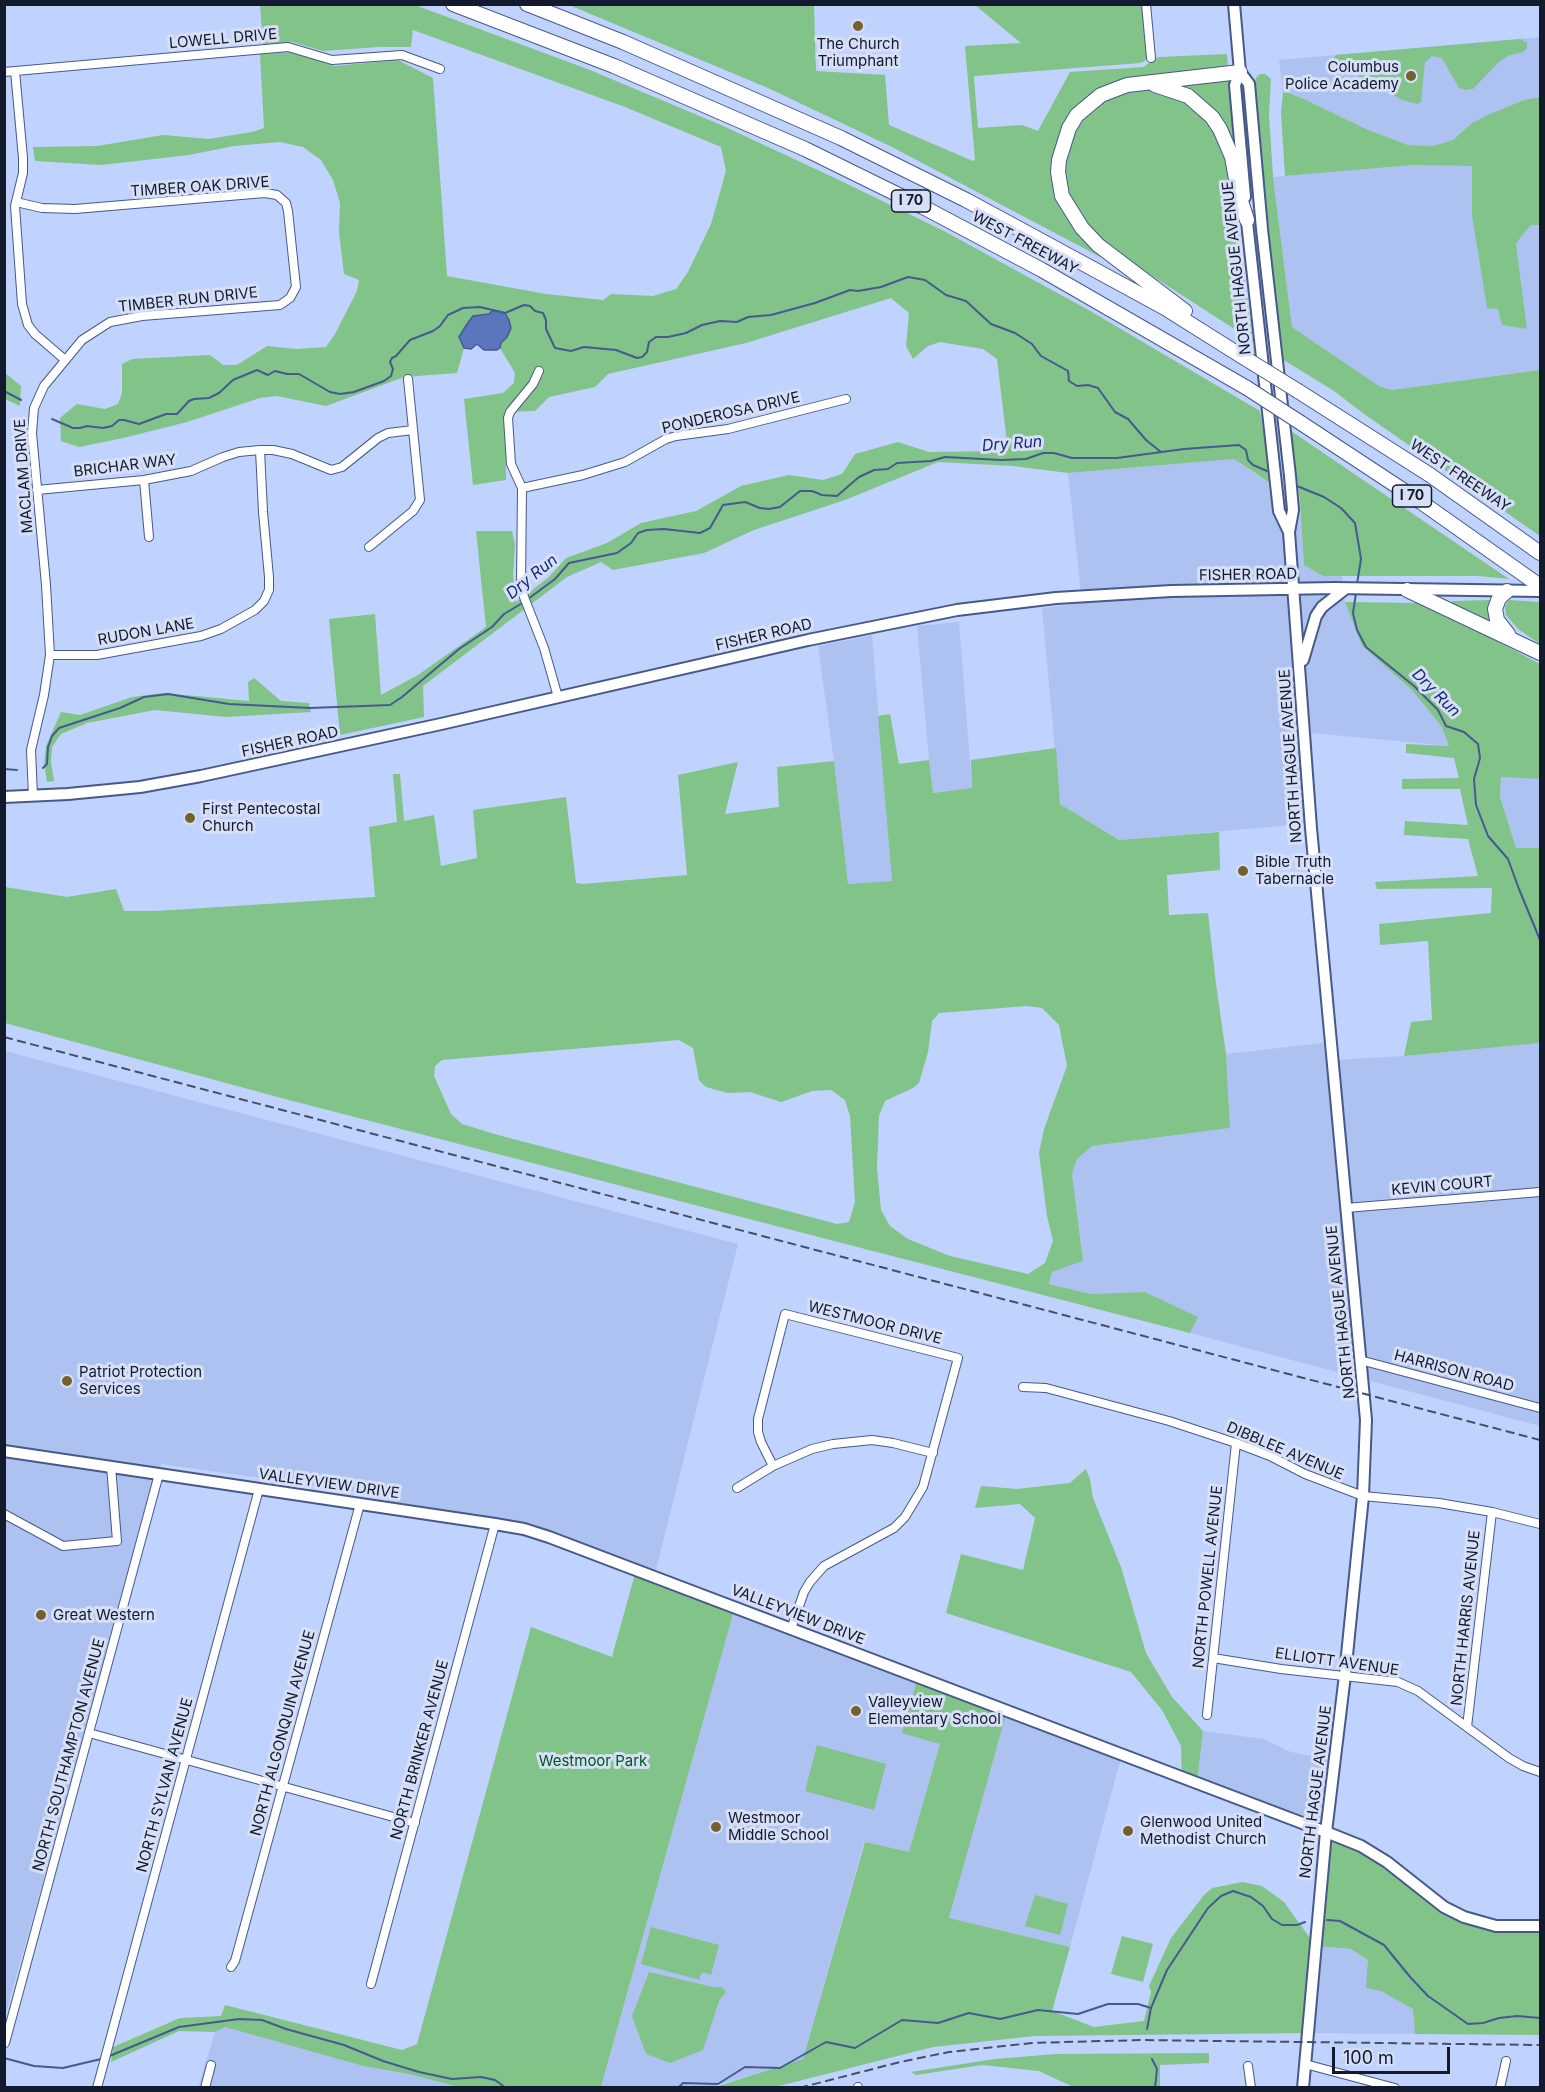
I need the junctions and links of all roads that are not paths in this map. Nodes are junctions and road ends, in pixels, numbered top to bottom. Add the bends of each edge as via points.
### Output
1 (453, 4) edge
2 (527, 4) edge
3 (1146, 4) edge
4 (1234, 4) edge
5 (1151, 58) dead end
6 (440, 69) dead end
7 (15, 71) junction
8 (4, 72) edge
9 (1240, 72) junction
10 (1141, 83) junction
11 (16, 202) junction
12 (1247, 220) junction
13 (290, 298) joint
14 (1213, 337) junction
15 (64, 359) junction
16 (539, 371) dead end
17 (408, 379) dead end
18 (846, 399) dead end
19 (413, 430) junction
20 (260, 450) junction
21 (144, 480) junction
22 (522, 488) junction
23 (37, 490) junction
24 (1289, 532) junction
25 (149, 537) dead end
26 (369, 547) dead end
27 (1540, 554) edge
28 (1540, 586) edge
29 (1345, 588) junction
30 (1295, 589) junction
31 (1407, 590) junction
32 (1507, 591) junction
33 (1540, 591) edge
34 (1514, 640) junction
35 (1540, 654) edge
36 (50, 656) junction
37 (1300, 672) junction
38 (558, 697) junction
39 (33, 796) junction
40 (4, 797) edge
41 (1540, 1192) edge
42 (1346, 1208) junction
43 (1360, 1360) junction
44 (1023, 1388) dead end
45 (1540, 1408) edge
46 (1236, 1443) junction
47 (4, 1451) edge
48 (933, 1452) junction
49 (111, 1466) junction
50 (773, 1466) junction
51 (159, 1474) junction
52 (737, 1488) dead end
53 (259, 1489) junction
54 (1363, 1496) junction
55 (360, 1504) junction
56 (1492, 1512) junction
57 (4, 1514) edge
58 (495, 1524) junction
59 (1540, 1524) edge
60 (791, 1629) junction
61 (1213, 1658) junction
62 (1345, 1675) junction
63 (1207, 1715) dead end
64 (1467, 1727) junction
65 (89, 1733) junction
66 (186, 1759) junction
67 (1540, 1772) edge
68 (283, 1786) junction
69 (415, 1822) junction
70 (1326, 1832) junction
71 (1540, 1926) edge
72 (231, 1967) dead end
73 (371, 1984) dead end
74 (5, 2043) edge
75 (1506, 2061) dead end
76 (1305, 2064) junction
77 (211, 2066) dead end
78 (1248, 2066) dead end
79 (97, 2088) edge
80 (205, 2088) edge
81 (1251, 2088) edge
82 (1303, 2088) edge
83 (1395, 2088) edge
84 (1500, 2088) edge

1 - 28 highway, WEST FREEWAY / I 70, bridge via 615,66 805,150 1042,270 1247,388
2 - 14 highway, WEST FREEWAY / I 70 via 841,138 1052,246
3 - 5 street
4 - 9 main road, NORTH HAGUE AVENUE
6 - 7 street, LOWELL DRIVE via 402,55 332,60 288,47
7 - 8 street, LOWELL DRIVE
7 - 11 street via 23,158
9 - 10 highway
9 - 12 main road, NORTH HAGUE AVENUE via 1235,85
9 - 24 main road, NORTH HAGUE AVENUE via 1249,84 1293,510
10 - 12 highway via 1178,91 1212,117 1232,157
10 - 14 highway via 1101,95 1077,115 1059,160 1062,196 1098,245
11 - 13 street, TIMBER OAK DRIVE via 75,209 277,195 288,211 296,287
11 - 15 street via 25,314 35,334
12 - 24 main road, NORTH HAGUE AVENUE via 1279,512
13 - 15 street, TIMBER RUN DRIVE via 280,305 110,322 82,340
14 - 27 highway, WEST FREEWAY / I 70, bridge via 1422,470
15 - 23 street, MACLAM DRIVE via 34,408
16 - 22 street via 508,418 511,464
17 - 19 street
18 - 22 street, PONDEROSA DRIVE via 728,429 676,436 625,462
19 - 20 street, BRICHAR WAY via 388,433 342,467 331,470 292,454
19 - 26 street via 420,500 413,511
20 - 21 street, BRICHAR WAY via 239,452 191,471
20 - 36 street, RUDON LANE via 270,578 264,601 229,624 201,636 97,655
21 - 23 street, BRICHAR WAY
21 - 25 street
22 - 38 street via 520,575
23 - 36 street, MACLAM DRIVE
24 - 30 main road, NORTH HAGUE AVENUE
29 - 30 main road, FISHER ROAD
29 - 31 main road, FISHER ROAD
29 - 37 main road via 1316,616
30 - 37 main road, NORTH HAGUE AVENUE
30 - 38 main road, FISHER ROAD via 1133,593 957,610
31 - 32 main road, FISHER ROAD
31 - 34 highway
32 - 33 main road, FISHER ROAD
32 - 34 highway via 1499,598 1496,614
34 - 35 highway
36 - 39 street, MACLAM DRIVE via 31,750
37 - 42 main road, NORTH HAGUE AVENUE
38 - 39 main road, FISHER ROAD via 201,776 140,787
39 - 40 main road, FISHER ROAD
41 - 42 street, KEVIN COURT
42 - 43 main road, NORTH HAGUE AVENUE
43 - 45 street, HARRISON ROAD
43 - 54 main road, NORTH HAGUE AVENUE via 1366,1443
44 - 46 street, DIBBLEE AVENUE via 1046,1388
46 - 54 street, DIBBLEE AVENUE
46 - 61 street, NORTH POWELL AVENUE
47 - 49 main road, VALLEYVIEW DRIVE
48 - 50 street via 872,1440 812,1449
48 - 50 street, WESTMOOR DRIVE via 958,1358 785,1314 758,1419 761,1443
48 - 60 street via 923,1487 905,1517 894,1528 834,1560 817,1574 804,1592
49 - 51 main road, VALLEYVIEW DRIVE
49 - 57 street via 117,1541 63,1546
50 - 52 street
51 - 53 main road, VALLEYVIEW DRIVE
51 - 65 street, NORTH SOUTHAMPTON AVENUE
53 - 55 main road, VALLEYVIEW DRIVE
53 - 66 street, NORTH SYLVAN AVENUE
54 - 56 street, DIBBLEE AVENUE
54 - 62 main road, NORTH HAGUE AVENUE
55 - 58 main road, VALLEYVIEW DRIVE
55 - 68 street, NORTH ALGONQUIN AVENUE
56 - 59 street, DIBBLEE AVENUE
56 - 64 street, NORTH HARRIS AVENUE
58 - 60 main road, VALLEYVIEW DRIVE via 549,1537
58 - 69 street, NORTH BRINKER AVENUE
60 - 70 main road, VALLEYVIEW DRIVE
61 - 62 street, ELLIOTT AVENUE
61 - 63 street, NORTH POWELL AVENUE
62 - 64 street, ELLIOTT AVENUE via 1387,1679 1408,1686
62 - 70 main road, NORTH HAGUE AVENUE
64 - 67 street, ELLIOTT AVENUE via 1523,1766
65 - 66 street
65 - 74 street, NORTH SOUTHAMPTON AVENUE
66 - 68 street
66 - 79 street, NORTH SYLVAN AVENUE
68 - 69 street
68 - 72 street, NORTH ALGONQUIN AVENUE
69 - 73 street, NORTH BRINKER AVENUE
70 - 71 main road, VALLEYVIEW DRIVE via 1381,1858 1464,1917 1496,1926
70 - 76 main road, NORTH HAGUE AVENUE
75 - 84 street
76 - 82 main road, NORTH HAGUE AVENUE
76 - 83 street
77 - 80 street
78 - 81 street

